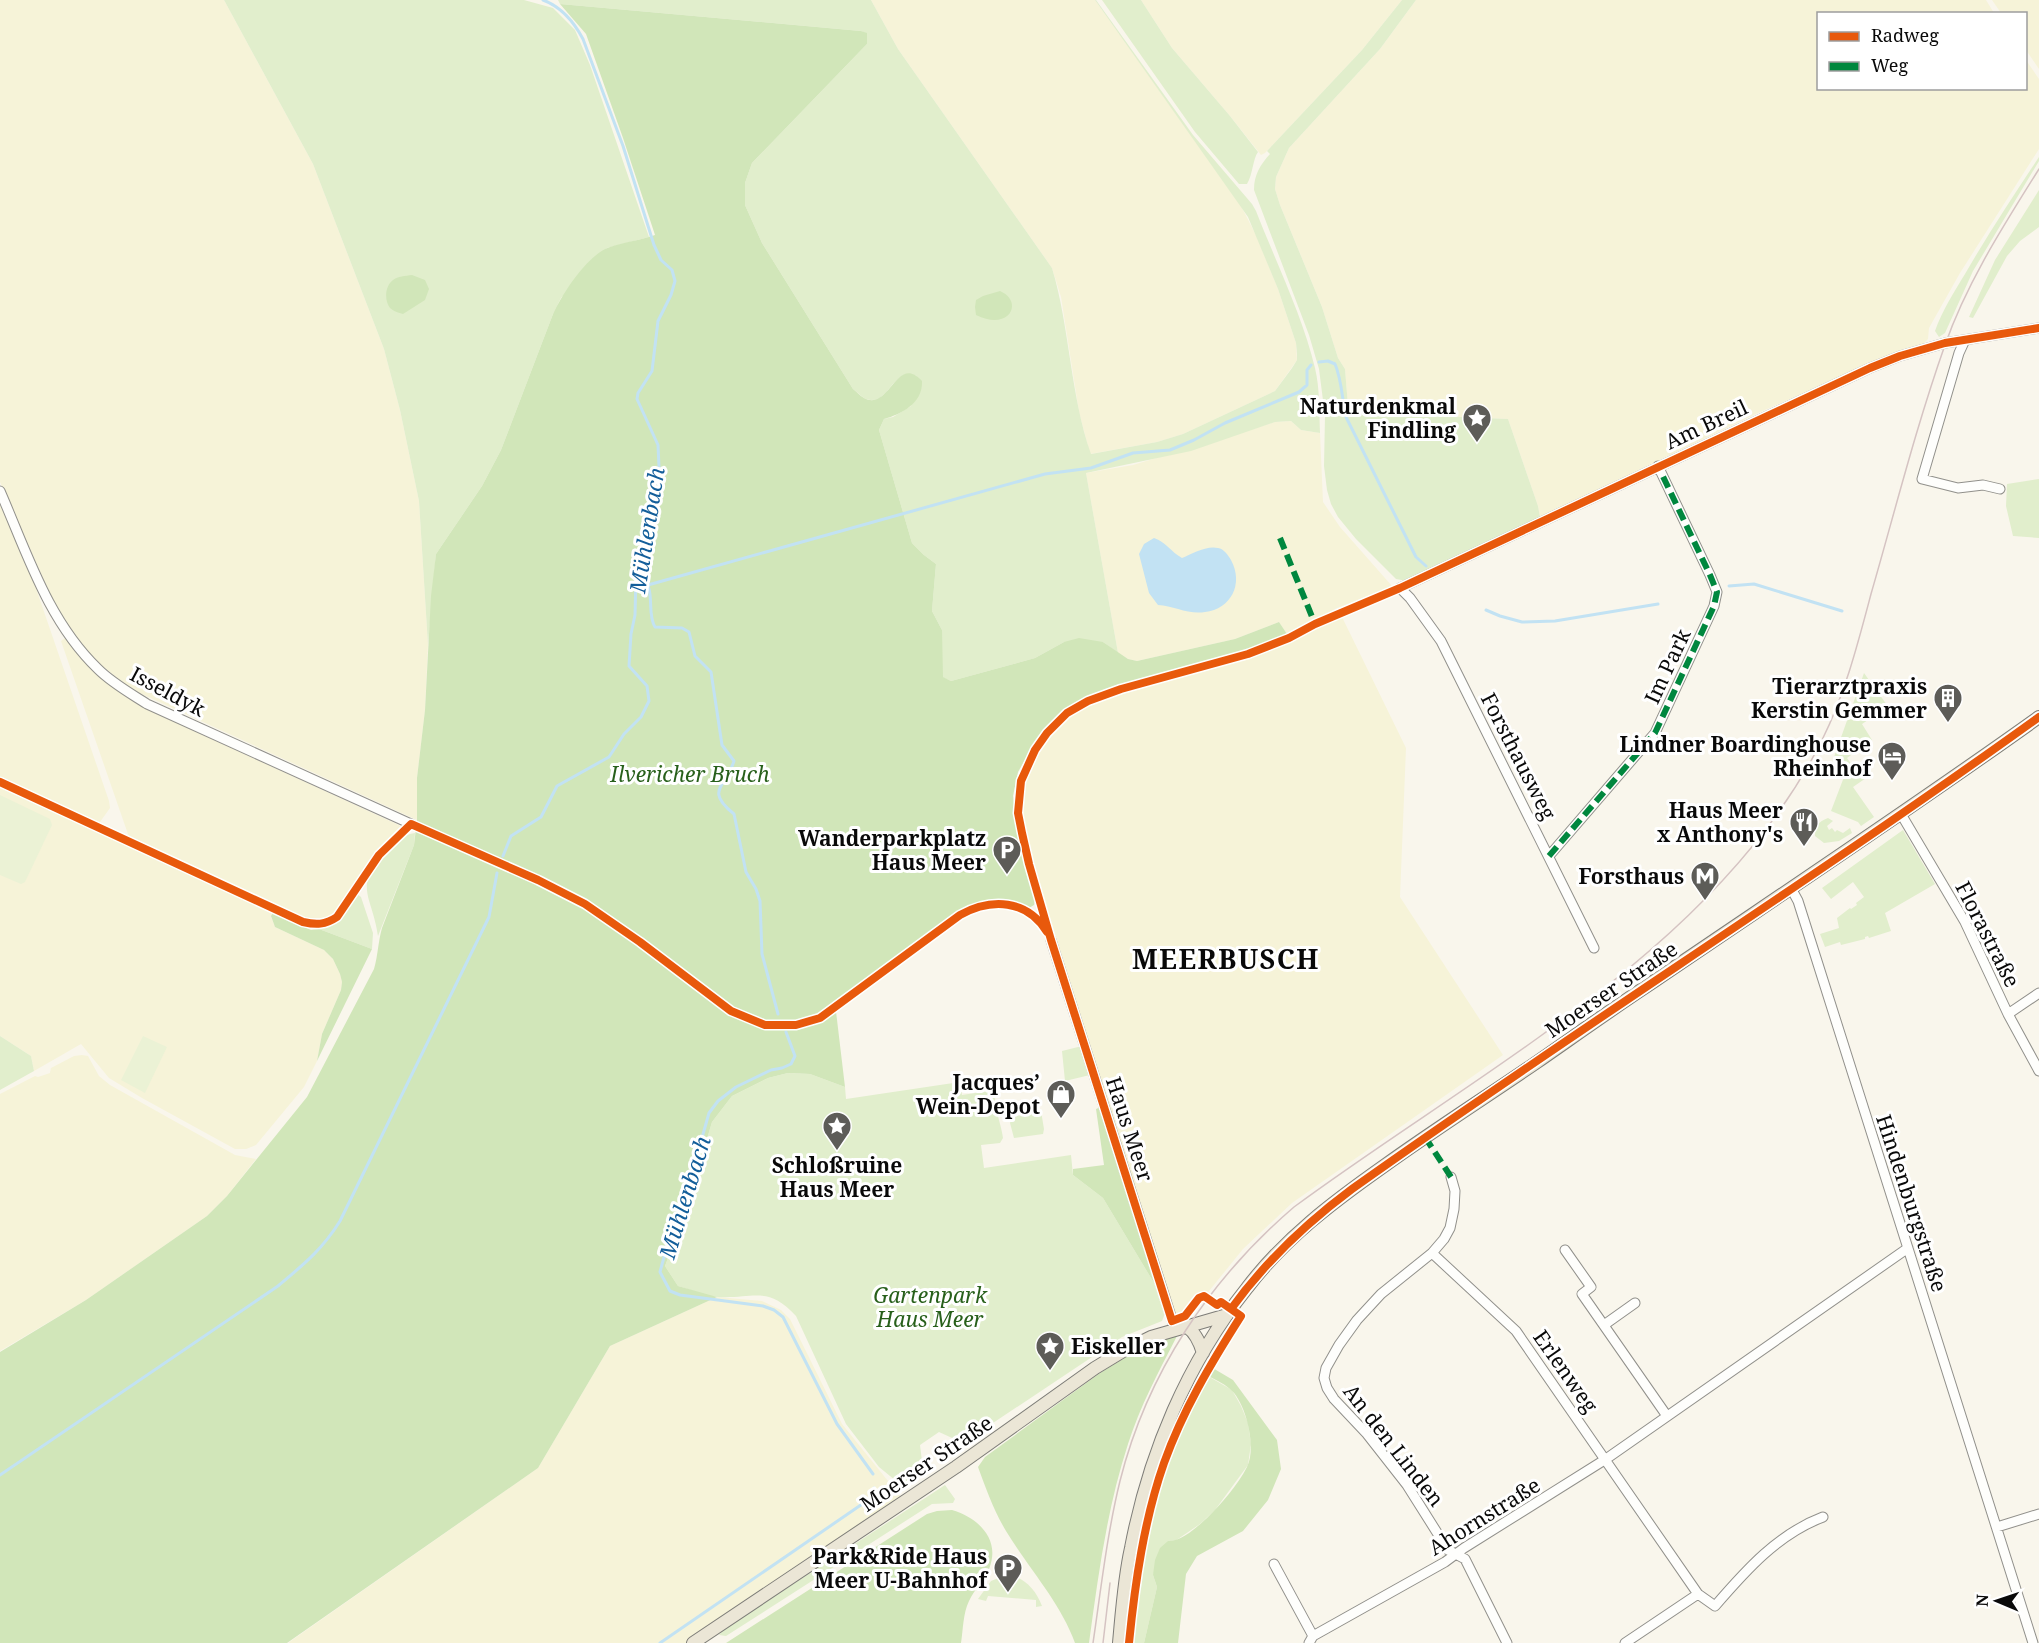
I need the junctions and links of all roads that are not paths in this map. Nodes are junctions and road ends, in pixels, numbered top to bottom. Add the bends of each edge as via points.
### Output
1 (2039, 328) edge
2 (1965, 340) junction
3 (1658, 466) junction
4 (2000, 489) dead end
5 (0, 491) edge
6 (1400, 588) joint
7 (2039, 717) edge
8 (1901, 814) junction
9 (411, 824) dead end
10 (1549, 856) junction
11 (1792, 890) junction
12 (1051, 940) dead end
13 (1594, 948) dead end
14 (2039, 993) edge
15 (2008, 1014) junction
16 (2039, 1071) edge
17 (1451, 1177) dead end
18 (1908, 1248) junction
19 (1565, 1250) dead end
20 (1432, 1253) junction
21 (1635, 1303) dead end
22 (1227, 1315) junction
23 (1604, 1325) junction
24 (1181, 1328) junction
25 (1203, 1353) junction
26 (1667, 1416) junction
27 (1605, 1459) junction
28 (2039, 1514) edge
29 (1823, 1517) dead end
30 (1997, 1527) junction
31 (1456, 1554) junction
32 (1274, 1564) dead end
33 (1698, 1594) junction
34 (1311, 1639) edge
35 (693, 1643) edge
36 (1119, 1643) edge
37 (1507, 1643) edge
38 (1625, 1643) edge
39 (2033, 1643) edge

1 - 2 street, Am Breil
2 - 3 street, Am Breil via 1930,347 1870,368
2 - 4 street via 1922,479 1958,488 1983,485
3 - 6 street, Am Breil
3 - 10 street, Im Park via 1717,592 1714,606 1655,733
5 - 9 street, Isseldyk via 64,629 120,688 147,704
6 - 10 street, Forsthausweg via 1441,641
7 - 8 main road, Moerser Straße
8 - 11 main road, Moerser Straße
8 - 15 street, Florastraße via 1965,922
10 - 13 street, Forsthausweg
11 - 18 street, Hindenburgstraße
11 - 22 main road, Moerser Straße via 1425,1137 1318,1214 1268,1262
12 - 24 street, Haus Meer
14 - 15 street
15 - 16 street, Florastraße
17 - 20 street via 1454,1200 1450,1227
18 - 26 street, Ahornstraße
18 - 30 street, Hindenburgstraße
19 - 23 street via 1591,1287 1582,1294
20 - 27 street, Erlenweg via 1516,1331
20 - 31 street, An den Linden via 1381,1294 1357,1320 1339,1345 1324,1378 1334,1399 1367,1434 1407,1485 1448,1550
21 - 23 street
22 - 24 main road, Moerser Straße
22 - 25 main road, Moerser Straße
23 - 26 street
24 - 25 main road via 1193,1330
24 - 35 main road, Moerser Straße via 1136,1344 1095,1368 956,1467
25 - 36 main road, Moerser Straße via 1172,1413 1149,1474 1130,1551
26 - 27 street, Ahornstraße
27 - 31 street, Ahornstraße
27 - 33 street, Erlenweg
28 - 30 street
29 - 33 street via 1769,1548 1715,1606
30 - 39 street, Hindenburgstraße
31 - 34 street, Ahornstraße
31 - 37 street, An den Linden via 1465,1559
32 - 34 street, Ahornstraße
33 - 38 street

